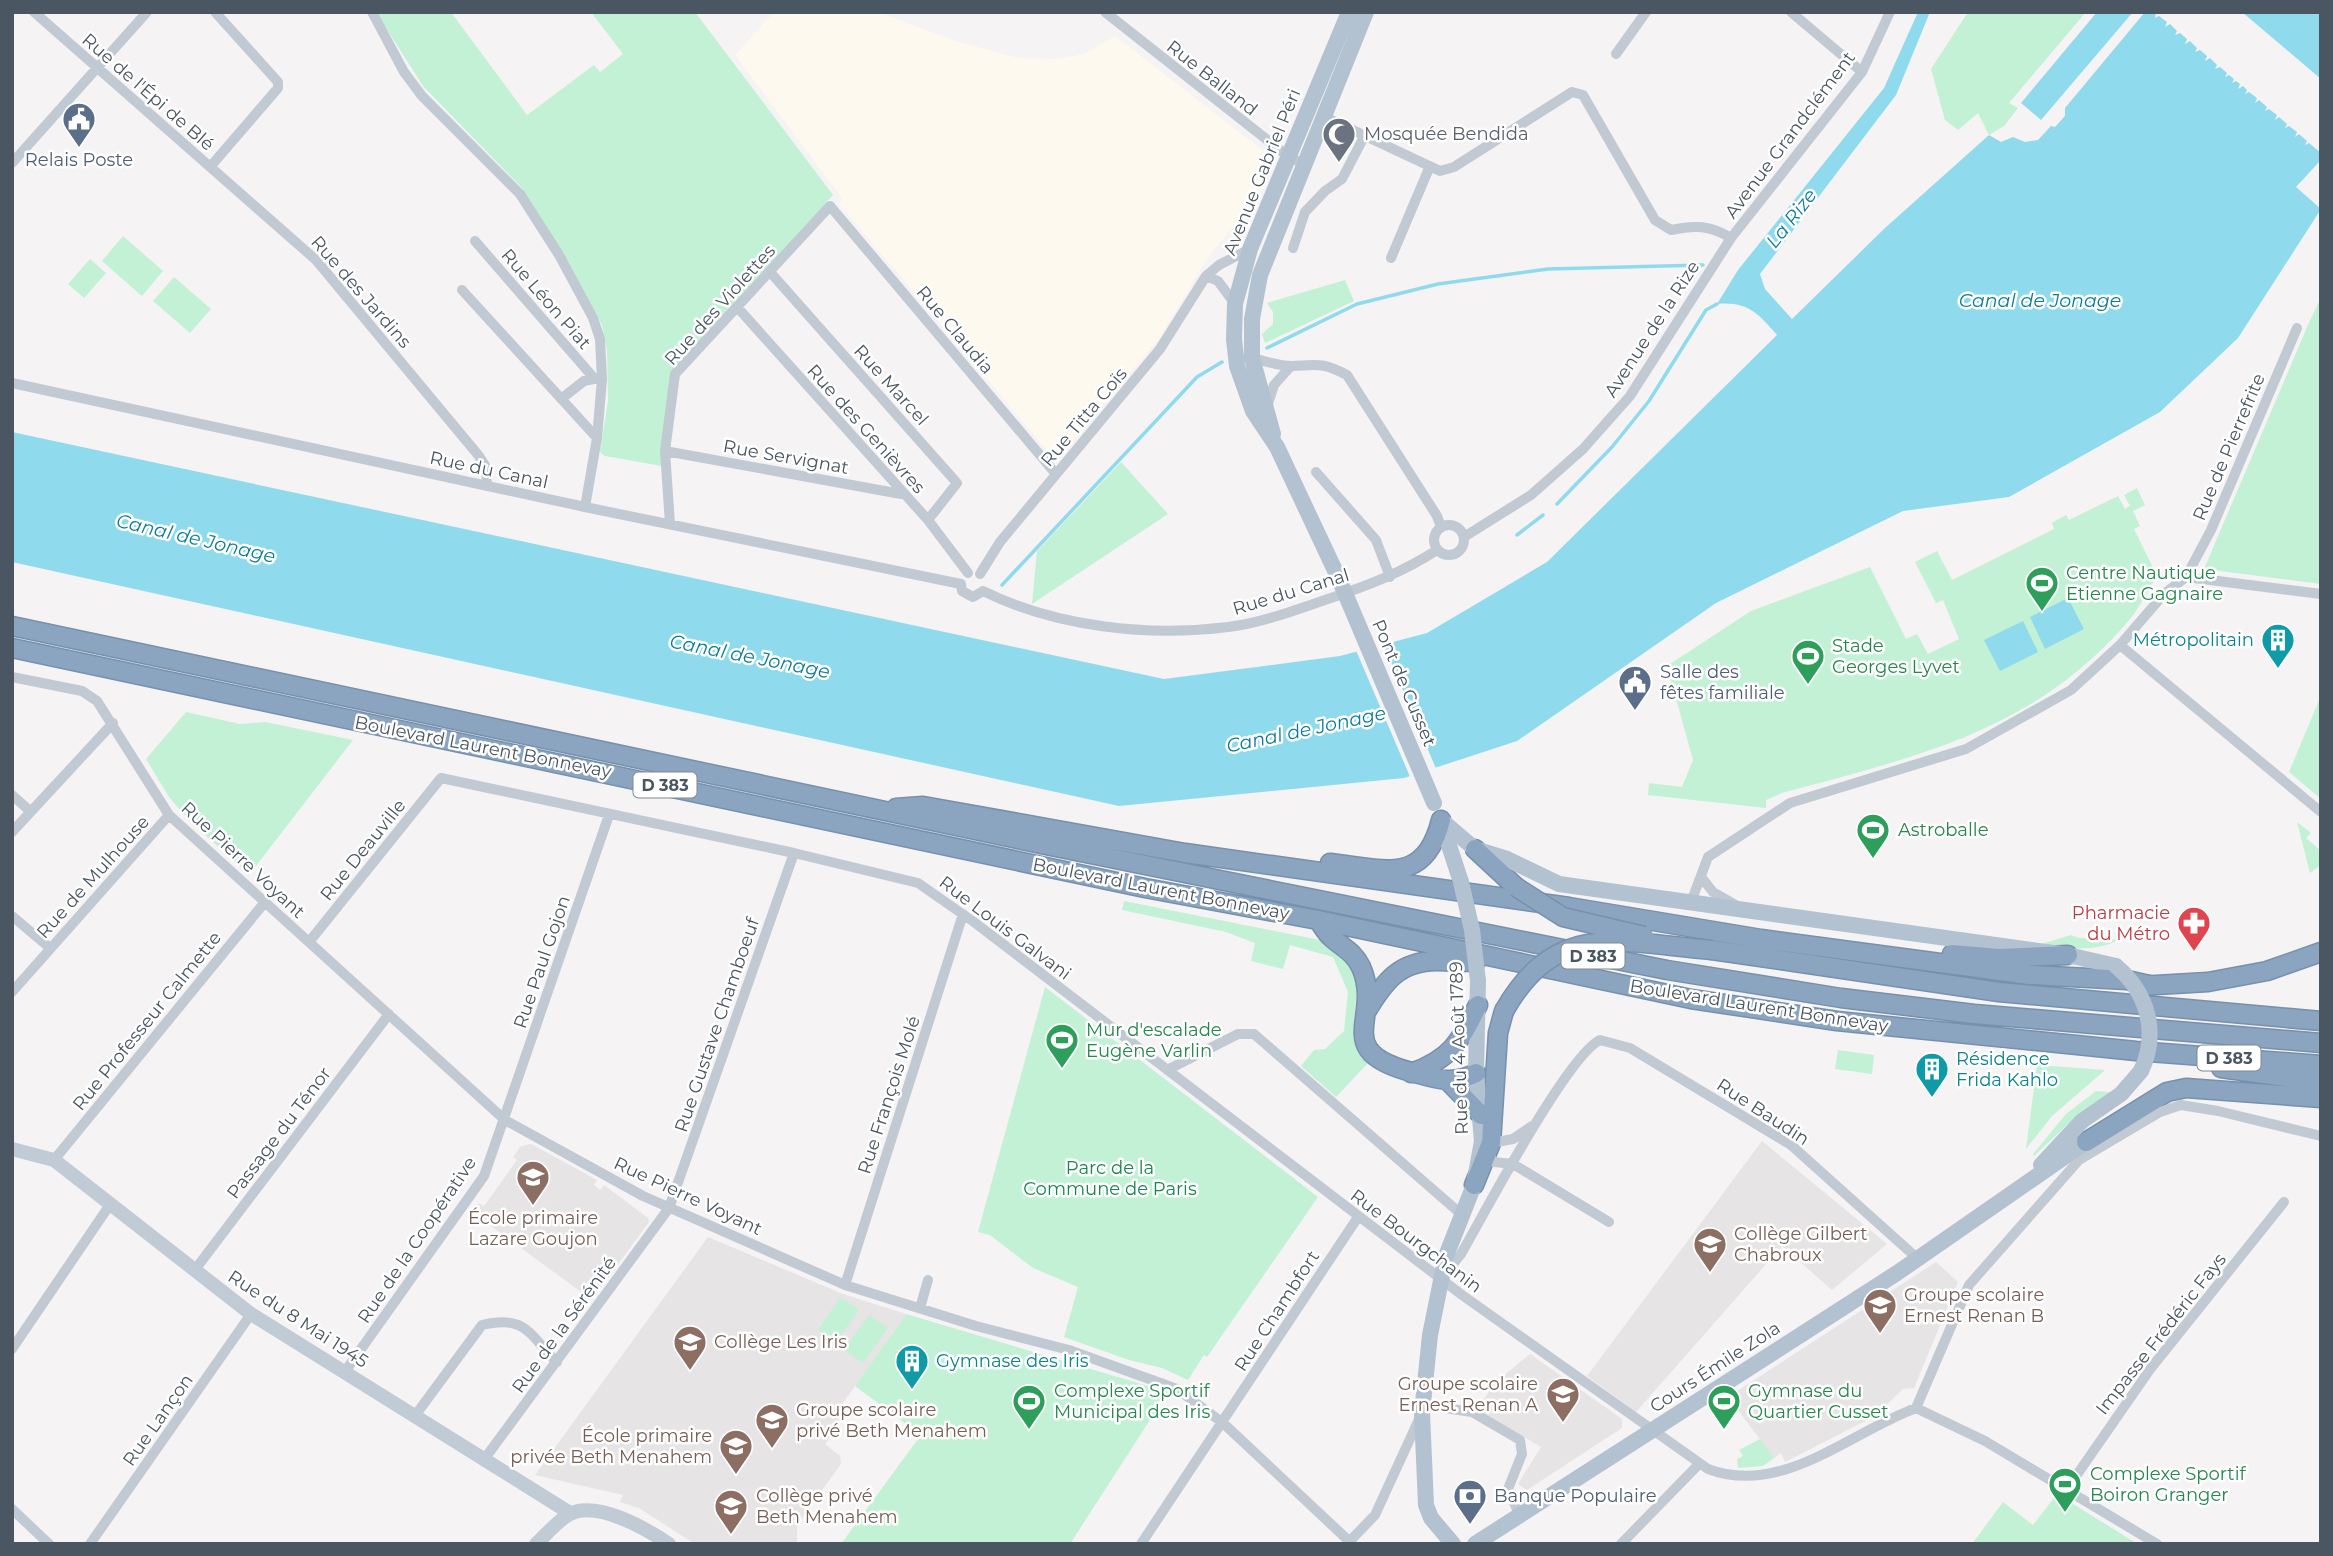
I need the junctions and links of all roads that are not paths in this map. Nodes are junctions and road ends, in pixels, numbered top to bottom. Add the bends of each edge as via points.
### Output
1 (34, 12) edge
2 (147, 12) edge
3 (215, 12) edge
4 (372, 12) edge
5 (1349, 12) edge
6 (1366, 12) edge
7 (1646, 12) edge
8 (1791, 12) edge
9 (1890, 12) edge
10 (1109, 14) edge
11 (1335, 46) junction
12 (1616, 54) dead end
13 (97, 69) junction
14 (1862, 72) junction
15 (1323, 116) junction
16 (1365, 135) junction
17 (1296, 160) junction
18 (12, 163) edge
19 (1430, 166) junction
20 (210, 167) junction
21 (830, 206) joint
22 (1731, 238) junction
23 (475, 241) dead end
24 (1293, 248) dead end
25 (1250, 249) junction
26 (1391, 258) dead end
27 (770, 272) junction
28 (1206, 276) junction
29 (462, 290) dead end
30 (1235, 304) junction
31 (737, 307) junction
32 (2297, 328) dead end
33 (1247, 356) junction
34 (1291, 366) junction
35 (597, 378) junction
36 (12, 383) edge
37 (561, 399) junction
38 (1266, 408) junction
39 (597, 438) junction
40 (1277, 447) junction
41 (666, 451) junction
42 (1316, 472) dead end
43 (1056, 474) junction
44 (487, 485) junction
45 (901, 494) junction
46 (585, 508) junction
47 (928, 520) junction
48 (670, 524) junction
49 (1441, 527) junction
50 (1464, 537) junction
51 (1437, 550) junction
52 (968, 573) junction
53 (980, 574) junction
54 (1390, 577) junction
55 (2186, 577) junction
56 (961, 584) junction
57 (984, 591) junction
58 (2321, 594) edge
59 (12, 626) edge
60 (2120, 645) junction
61 (12, 648) edge
62 (12, 677) edge
63 (113, 723) junction
64 (441, 778) joint
65 (12, 796) edge
66 (874, 809) junction
67 (30, 811) junction
68 (2321, 812) edge
69 (169, 815) junction
70 (609, 815) junction
71 (1441, 820) junction
72 (12, 832) edge
73 (1475, 849) junction
74 (794, 853) junction
75 (1185, 853) junction
76 (1702, 878) junction
77 (1498, 898) junction
78 (265, 902) junction
79 (1691, 902) junction
80 (1754, 910) junction
81 (963, 914) junction
82 (12, 916) edge
83 (1318, 920) junction
84 (309, 942) junction
85 (50, 948) junction
86 (1712, 950) junction
87 (2321, 952) edge
88 (2068, 955) junction
89 (1493, 958) junction
90 (2149, 985) junction
91 (12, 992) edge
92 (1999, 992) junction
93 (1478, 1005) junction
94 (389, 1014) junction
95 (1364, 1015) junction
96 (2321, 1021) edge
97 (2321, 1043) edge
98 (2136, 1051) junction
99 (2321, 1065) edge
100 (1167, 1070) junction
101 (1411, 1073) junction
102 (1476, 1073) junction
103 (1449, 1082) junction
104 (2321, 1082) edge
105 (2276, 1096) junction
106 (2321, 1098) edge
107 (2321, 1106) edge
108 (1481, 1115) junction
109 (505, 1120) junction
110 (1537, 1121) junction
111 (2321, 1136) edge
112 (1513, 1139) junction
113 (2086, 1142) joint
114 (12, 1149) edge
115 (1489, 1149) junction
116 (1519, 1152) junction
117 (54, 1160) junction
118 (1513, 1164) junction
119 (2043, 1174) junction
120 (1474, 1185) junction
121 (2055, 1186) junction
122 (2284, 1202) dead end
123 (109, 1206) junction
124 (669, 1208) junction
125 (1461, 1214) junction
126 (1358, 1217) junction
127 (1974, 1219) junction
128 (1609, 1222) dead end
129 (1917, 1259) junction
130 (194, 1271) junction
131 (1441, 1279) junction
132 (928, 1280) dead end
133 (845, 1285) junction
134 (920, 1308) junction
135 (251, 1314) junction
136 (12, 1349) edge
137 (557, 1362) junction
138 (344, 1373) junction
139 (1445, 1408) dead end
140 (1916, 1408) junction
141 (1422, 1413) junction
142 (414, 1417) junction
143 (1223, 1423) junction
144 (1652, 1431) junction
145 (483, 1461) junction
146 (1699, 1464) junction
147 (2067, 1489) junction
148 (12, 1509) edge
149 (570, 1513) junction
150 (1520, 1516) junction
151 (1348, 1543) edge
152 (49, 1544) edge
153 (90, 1544) edge
154 (536, 1544) edge
155 (669, 1544) edge
156 (1141, 1544) edge
157 (1453, 1544) edge
158 (1475, 1544) edge
159 (1621, 1544) edge
160 (2157, 1544) edge

1 - 13 street, Rue de l'Épi de Blé
2 - 13 street
3 - 20 street via 278,82 278,88
4 - 35 street via 422,96 520,194 559,255 600,339
5 - 11 main road, Avenue Gabriel Péri
6 - 15 main road, Avenue Gabriel Péri
7 - 12 street
8 - 14 street
9 - 14 street, Avenue Grandclément
10 - 17 street, Rue Balland
11 - 15 main road, Avenue Gabriel Péri via 1336,62 1318,105
11 - 17 main road, Avenue Gabriel Péri
13 - 18 street
13 - 20 street, Rue de l'Épi de Blé
14 - 22 street, Avenue Grandclément
15 - 16 street
15 - 17 main road, Avenue Gabriel Péri
16 - 19 street
16 - 24 street via 1342,179 1305,212
17 - 25 main road, Avenue Gabriel Péri
17 - 33 main road, Avenue Gabriel Péri via 1260,275
19 - 22 street via 1440,171 1454,167 1572,92 1583,95 1656,219 1671,230 1698,225
19 - 26 street
20 - 44 street, Rue des Jardins via 316,260 479,456 486,467
21 - 27 street, Rue des Violettes
21 - 43 street, Rue Claudia
22 - 50 street, Avenue de la Rize via 1630,396 1591,440 1531,495
23 - 35 street, Rue Léon Piat
25 - 28 street, Rue Titta Coïs
25 - 30 main road, Avenue Gabriel Péri
27 - 31 street, Rue des Violettes
27 - 47 street, Rue Marcel via 957,483
28 - 30 street via 1218,281
28 - 43 street, Rue Titta Coïs via 1160,349
29 - 37 street
30 - 33 main road, Avenue Gabriel Péri
31 - 41 street, Rue des Violettes via 675,374
31 - 45 street, Rue des Genièvres
32 - 55 street, Rue de Pierrefrite via 2211,530
33 - 34 street
33 - 38 main road
33 - 40 main road via 1253,411
34 - 38 street via 1274,385
34 - 49 street via 1311,362 1347,375
35 - 37 street
35 - 39 street
36 - 44 street, Rue du Canal
37 - 39 street
38 - 40 main road
39 - 46 street
40 - 71 main road, Pont de Cusset, bridge via 1339,579
41 - 45 street, Rue Servignat
41 - 48 street, Rue des Violettes
42 - 54 street via 1376,540
43 - 53 street, Rue Titta Coïs
44 - 46 street, Rue du Canal
45 - 47 street, Rue des Genièvres
46 - 48 street, Rue du Canal
47 - 52 street, Rue des Genièvres
48 - 56 street, Rue du Canal
49 - 50 street via 1455,526
49 - 51 street via 1433,540
50 - 51 street via 1455,554
51 - 54 street, Rue du Canal
52 - 53 street
52 - 56 street
53 - 57 street
54 - 57 street, Rue du Canal via 1229,627 1157,630 1103,626 1019,609
55 - 58 street
55 - 60 street via 2164,594
56 - 57 street via 962,591 973,597
59 - 66 highway, Boulevard Laurent Bonnevay / D 383
60 - 68 street
60 - 76 street via 2071,690 1966,750 1790,803 1718,848 1708,858
61 - 83 highway, Boulevard Laurent Bonnevay / D 383 via 1131,885
62 - 63 street, Rue Pierre Voyant via 82,691 97,701
63 - 67 street
63 - 69 street, Rue Pierre Voyant
64 - 70 street, Rue Louis Galvani
64 - 84 street, Rue Deauville
65 - 67 street
66 - 75 highway via 923,806
66 - 97 highway, Boulevard Laurent Bonnevay / D 383 via 1694,974 1841,998 1974,1014
67 - 72 street
69 - 78 street, Rue Pierre Voyant
69 - 85 street, Rue de Mulhouse
70 - 74 street, Rue Louis Galvani
70 - 109 street, Rue Paul Gojon
71 - 73 main road
71 - 75 highway via 1427,855 1416,865 1384,869 1207,847
71 - 93 main road, Rue du 4 Août 1789, bridge via 1472,930
73 - 79 main road via 1559,884
73 - 86 highway, bridge via 1516,887 1563,917
74 - 81 street, Rue Louis Galvani via 918,883
74 - 124 street, Rue Gustave Chamboeuf
75 - 77 highway
76 - 79 street
76 - 80 street via 1730,903
77 - 88 highway via 1610,905 1942,953 1999,958
77 - 90 highway via 1788,943 2030,975
78 - 84 street, Rue Pierre Voyant
78 - 117 street, Rue Professeur Calmette
79 - 80 main road
80 - 88 main road
81 - 100 street, Rue Louis Galvani
81 - 133 street, Rue François Molé
82 - 85 street
83 - 89 highway, Boulevard Laurent Bonnevay / D 383
83 - 95 highway via 1360,965
84 - 94 street, Rue Pierre Voyant
85 - 91 street, Rue de Mulhouse
86 - 92 highway
86 - 115 highway, bridge via 1591,941 1540,966 1504,1011 1498,1033
87 - 90 highway via 2267,971 2207,982
88 - 127 main road, Cours Émile Zola, bridge via 2116,966 2133,983 2148,1014 2150,1038 2141,1070 2121,1094 2082,1121 2026,1178
89 - 95 highway via 1404,966 1385,982
89 - 98 highway, Boulevard Laurent Bonnevay / D 383 via 1691,999 1824,1019
90 - 92 highway
92 - 96 highway
93 - 101 highway via 1448,1055
93 - 102 main road, Rue du 4 Août 1789
94 - 109 street, Rue Pierre Voyant
94 - 130 street, Passage du Ténor
95 - 101 highway via 1363,1035 1372,1053 1385,1065
98 - 99 highway, Boulevard Laurent Bonnevay / D 383
98 - 104 highway via 2161,1063
100 - 125 street via 1238,1034 1254,1034
100 - 126 street, Rue Bourgchanin
101 - 103 highway
102 - 103 highway
102 - 108 main road, Rue du 4 Août 1789
103 - 108 highway
105 - 106 highway
105 - 107 highway
105 - 113 highway via 2186,1088 2167,1092
108 - 120 main road, Rue du 4 Août 1789 via 1482,1141
109 - 124 street, Rue Pierre Voyant
109 - 138 street, Rue de la Coopérative via 484,1176
110 - 112 street
110 - 116 street
110 - 129 street, Rue Baudin via 1586,1049 1608,1040 1630,1048 1791,1145
111 - 121 street via 2200,1107 2170,1108 2079,1160
112 - 115 street
112 - 116 street via 1520,1145
113 - 119 main road, Cours Émile Zola
114 - 117 street, Rue du 8 Mai 1945
115 - 118 street via 1494,1162
115 - 120 highway
116 - 118 street
117 - 123 street, Rue du 8 Mai 1945
118 - 128 street
118 - 131 street via 1461,1254
119 - 121 street
119 - 127 main road, Cours Émile Zola
120 - 125 main road, Rue du 4 Août 1789
121 - 140 street via 1969,1285
122 - 147 street, Impasse Frédéric Fays via 2151,1368
123 - 130 street, Rue du 8 Mai 1945
123 - 136 street
124 - 133 street, Rue Pierre Voyant
124 - 137 street, Rue de la Sérénité
125 - 131 main road, Rue du 4 Août 1789
126 - 131 street, Rue Bourgchanin
126 - 143 street, Rue Chambfort
127 - 129 main road, Cours Émile Zola
129 - 144 main road, Cours Émile Zola
130 - 135 street, Rue du 8 Mai 1945
131 - 141 main road, Rue du 4 Août 1789
131 - 144 street, Rue Bourgchanin
132 - 134 street
133 - 134 street, Rue Pierre Voyant
134 - 143 street, Rue Pierre Voyant via 1069,1350 1160,1382 1196,1401
135 - 138 street, Rue du 8 Mai 1945
135 - 153 street, Rue Lançon
137 - 142 street via 522,1326 482,1325
137 - 145 street, Rue de la Sérénité
138 - 142 street, Rue du 8 Mai 1945
139 - 150 street via 1472,1412 1520,1440 1522,1454 1508,1489
140 - 146 street, Rue Bourgchanin via 1779,1474 1745,1478
140 - 147 street via 1985,1441
141 - 151 street, Rue du 4 Août 1789 via 1375,1515
141 - 157 main road via 1426,1506
142 - 145 street, Rue du 8 Mai 1945
143 - 151 street, Rue Pierre Voyant
143 - 156 street, Rue Chambfort
144 - 146 street, Rue Bourgchanin
144 - 150 main road, Cours Émile Zola
145 - 149 street, Rue du 8 Mai 1945
146 - 159 street
147 - 160 street
148 - 152 street
149 - 154 street
149 - 155 street via 589,1511 630,1520
150 - 158 main road, Cours Émile Zola

